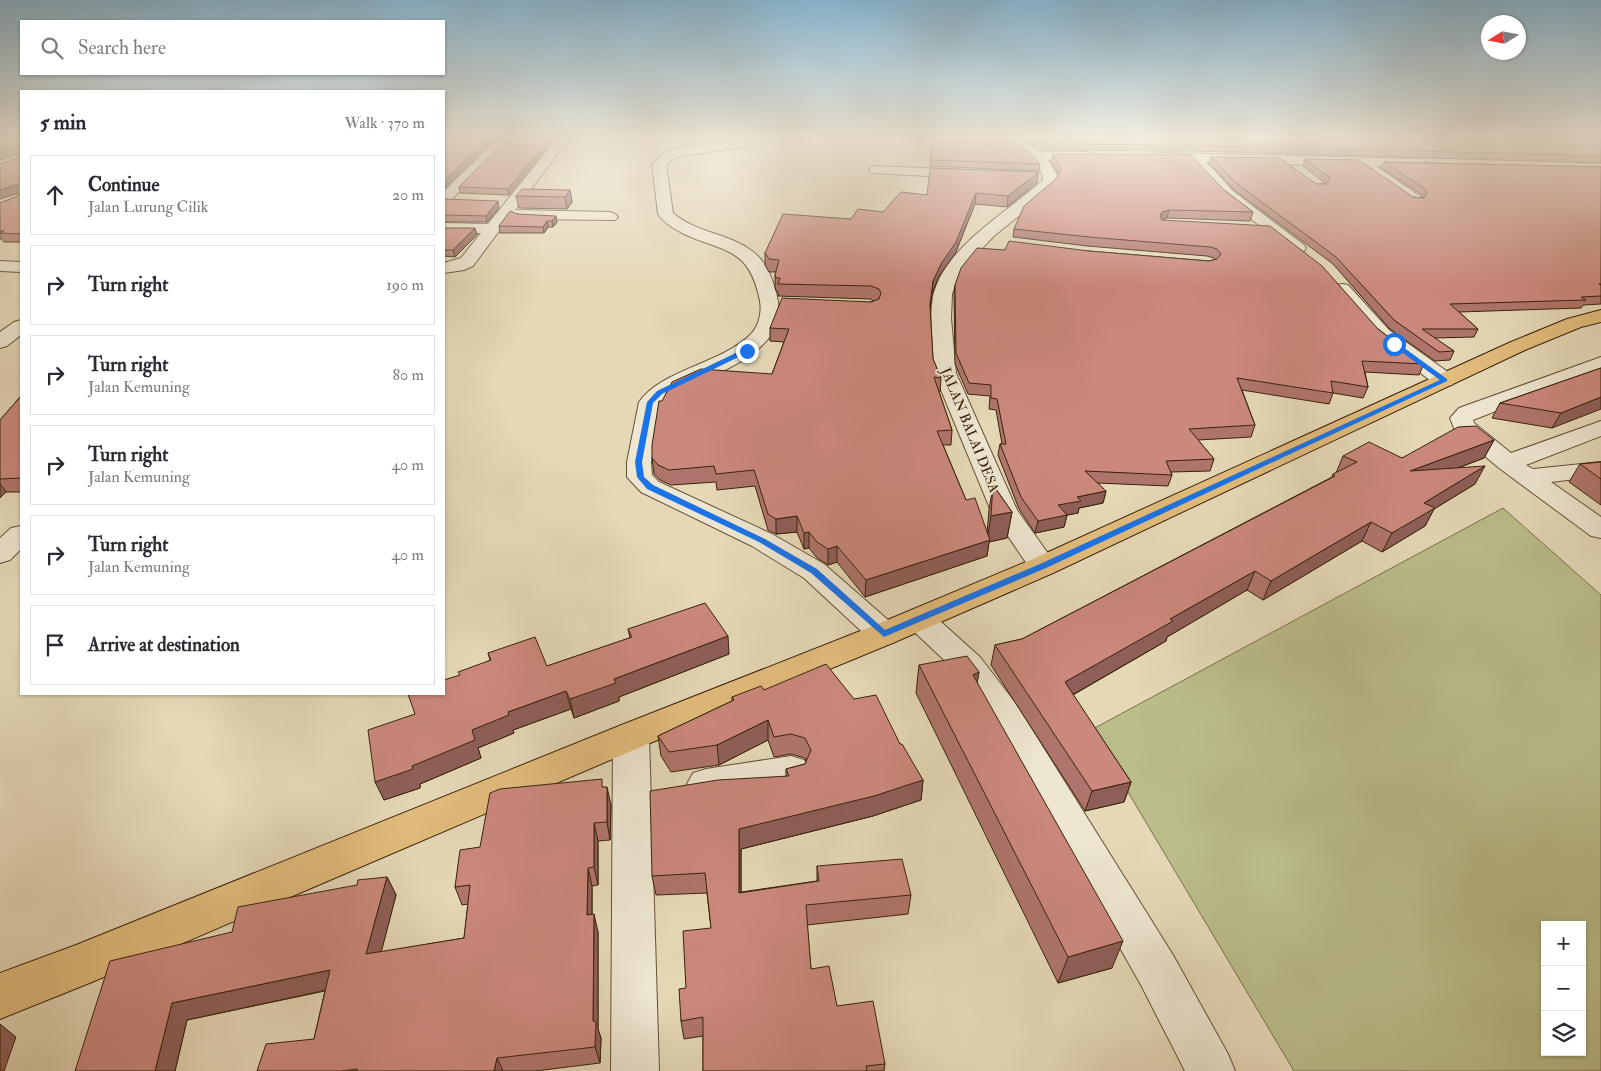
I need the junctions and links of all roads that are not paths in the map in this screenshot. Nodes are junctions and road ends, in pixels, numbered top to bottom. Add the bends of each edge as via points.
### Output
1 (457, 186) edge
2 (531, 186) edge
3 (535, 186) edge
4 (662, 186) edge
5 (1045, 186) edge
6 (1221, 186) edge
7 (1396, 186) edge
8 (445, 198) edge
9 (445, 199) edge
10 (464, 200) edge
11 (1416, 200) edge
12 (494, 202) edge
13 (516, 208) junction
14 (610, 217) dead end
15 (445, 228) edge
16 (1244, 228) edge
17 (1272, 228) junction
18 (494, 229) junction
19 (0, 251) edge
20 (20, 252) edge
21 (1309, 256) edge
22 (0, 266) edge
23 (20, 267) edge
24 (451, 267) edge
25 (1332, 277) edge
26 (1601, 316) edge
27 (20, 327) edge
28 (0, 342) edge
29 (1601, 362) edge
30 (1444, 380) junction
31 (1601, 428) edge
32 (1508, 463) junction
33 (1601, 470) edge
34 (1528, 477) junction
35 (1601, 530) edge
36 (20, 535) edge
37 (0, 554) edge
38 (1043, 566) junction
39 (918, 619) junction
40 (884, 634) junction
41 (630, 736) junction
42 (792, 771) edge
43 (656, 792) junction
44 (0, 996) edge
45 (635, 1071) edge
46 (1211, 1071) edge

1 - 8 street
2 - 13 street
3 - 13 street
4 - 40 street via 666,214 751,258 781,304 769,318 764,332 747,351 660,392 650,402 639,462 640,477 650,487 762,540 814,571
5 - 38 street, JALAN BALAI DESA via 991,241 952,272 942,296 945,373 994,490 1013,525
6 - 17 street
7 - 11 street
9 - 10 street
12 - 13 street
13 - 14 street
13 - 18 street
13 - 24 street via 487,255
15 - 18 street
16 - 17 street
17 - 21 street
18 - 24 street via 467,262
19 - 20 street
22 - 23 street
25 - 30 street via 1382,334
26 - 30 main road via 1574,323
27 - 28 street
29 - 32 street via 1461,418 1463,426
30 - 38 main road
31 - 32 street
32 - 34 street
33 - 34 street
34 - 35 street
36 - 37 street
38 - 39 main road
39 - 40 main road
39 - 46 street via 970,665 1004,713 1157,970
40 - 41 main road
41 - 43 street
41 - 44 main road
42 - 43 street
43 - 45 street

